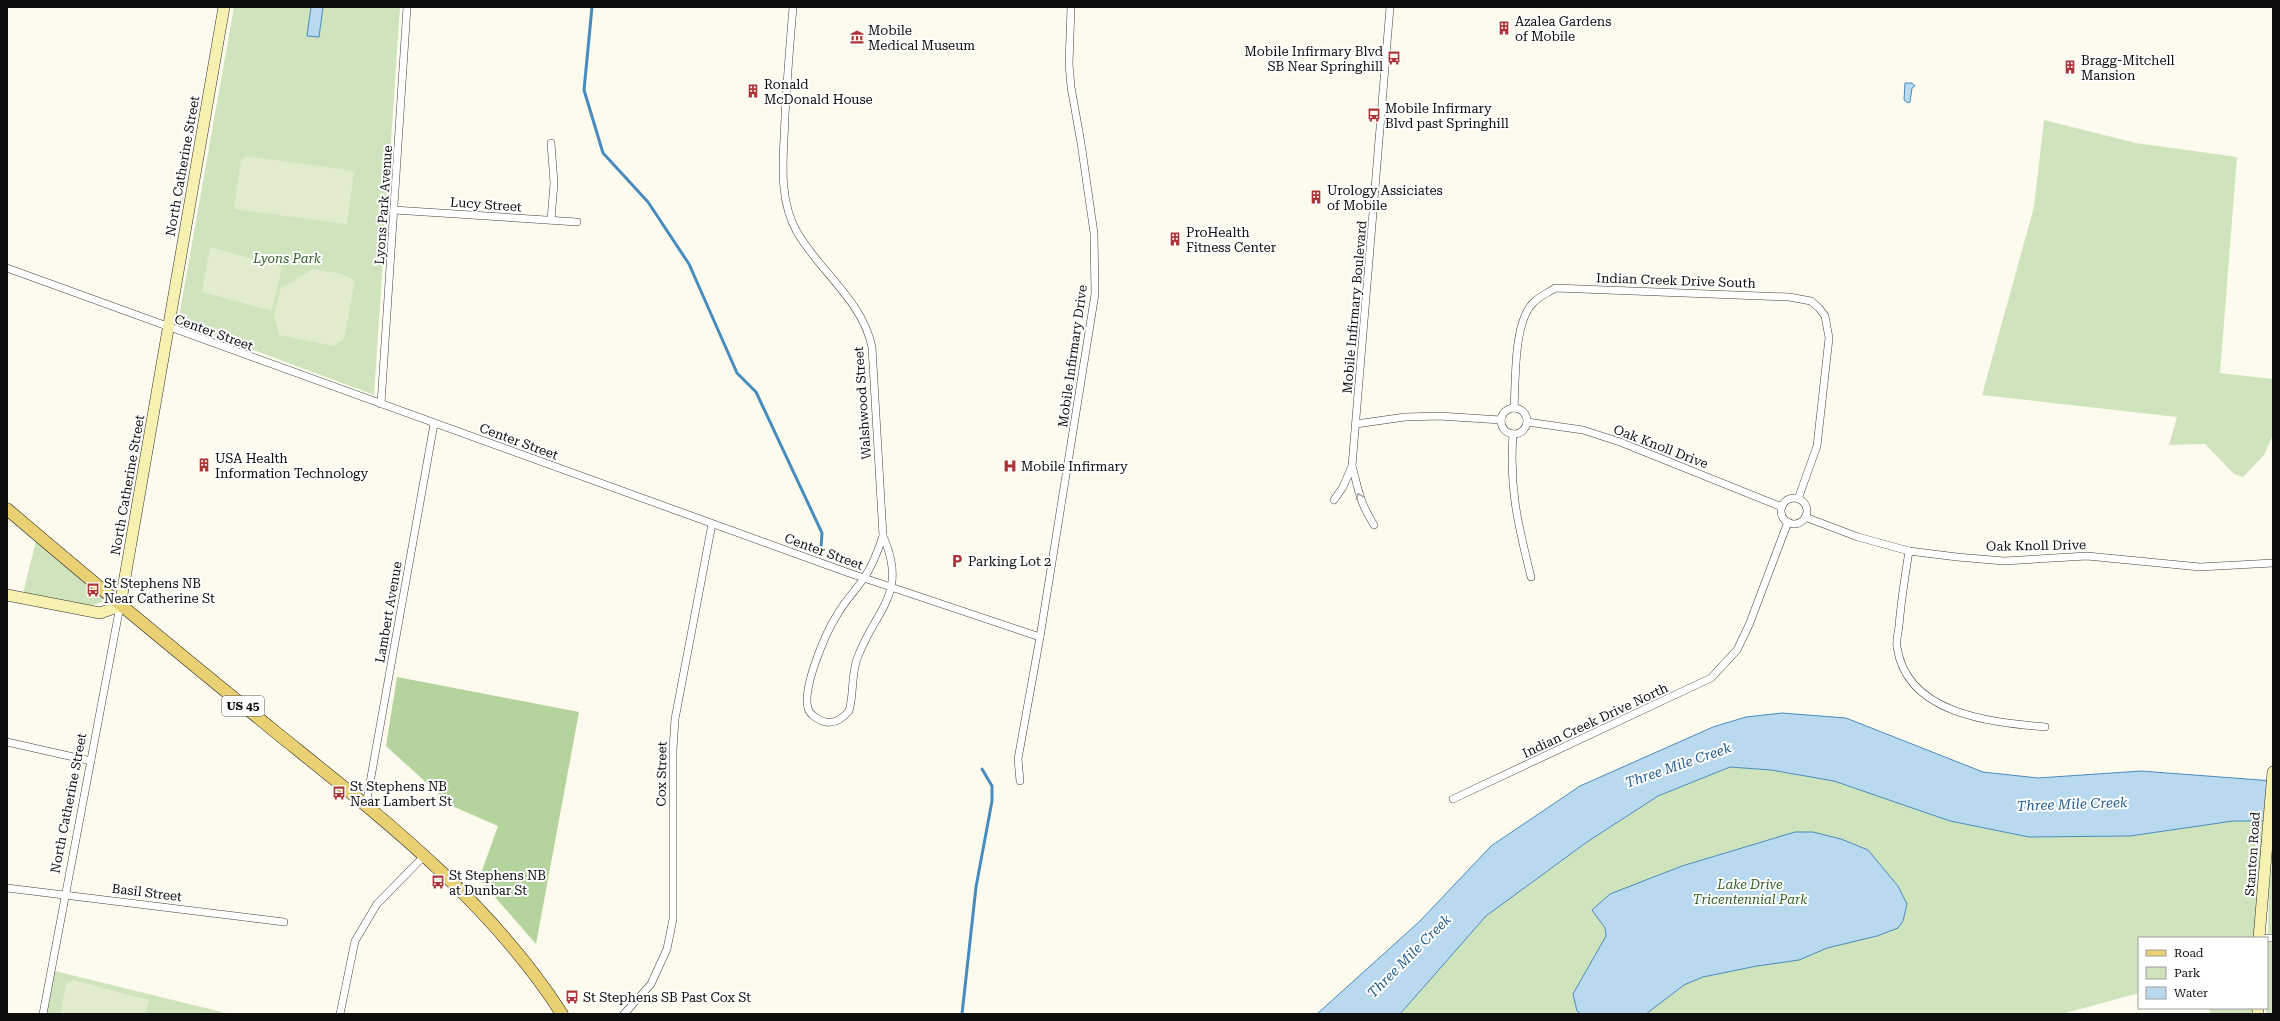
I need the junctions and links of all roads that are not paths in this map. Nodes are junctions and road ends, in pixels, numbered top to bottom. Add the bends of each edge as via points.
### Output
1 (224, 7) edge
2 (407, 7) edge
3 (793, 7) edge
4 (1071, 7) edge
5 (1390, 7) edge
6 (551, 143) dead end
7 (394, 210) junction
8 (551, 220) junction
9 (577, 222) dead end
10 (7, 268) edge
11 (168, 328) junction
12 (381, 404) junction
13 (1514, 408) junction
14 (1501, 420) junction
15 (1527, 422) junction
16 (434, 424) junction
17 (1356, 424) junction
18 (1513, 434) junction
19 (1352, 466) junction
20 (1798, 499) junction
21 (1334, 500) dead end
22 (1782, 506) junction
23 (7, 509) edge
24 (1805, 517) junction
25 (1788, 522) junction
26 (712, 524) junction
27 (1374, 524) dead end
28 (883, 536) junction
29 (1909, 551) junction
30 (2273, 563) edge
31 (1531, 577) dead end
32 (864, 578) junction
33 (893, 588) junction
34 (7, 595) edge
35 (120, 606) junction
36 (1040, 637) junction
37 (2045, 727) dead end
38 (7, 742) edge
39 (91, 761) junction
40 (2273, 772) edge
41 (1020, 781) dead end
42 (1453, 799) dead end
43 (366, 806) junction
44 (424, 856) junction
45 (7, 888) edge
46 (65, 894) junction
47 (284, 922) dead end
48 (2259, 937) edge
49 (43, 1014) edge
50 (340, 1014) edge
51 (562, 1014) edge
52 (624, 1014) edge

1 - 11 street, North Catherine Street
2 - 7 street, Lyons Park Avenue
3 - 28 street, Walshwood Street via 783,164 785,199 788,214 804,244 857,309 868,330 872,347
4 - 36 street, Mobile Infirmary Drive via 1070,86 1094,233 1095,294
5 - 17 street, Mobile Infirmary Boulevard
6 - 8 street via 554,183
7 - 8 street, Lucy Street
7 - 12 street, Lyons Park Avenue
8 - 9 street, Lucy Street
10 - 11 street, Center Street
11 - 12 street, Center Street
11 - 35 street, North Catherine Street
12 - 16 street, Center Street
13 - 14 street via 1507,410
13 - 15 street via 1525,414
13 - 20 street, Indian Creek Drive South via 1523,318 1533,302 1555,288 1789,297 1811,301 1825,316 1829,338 1817,446
14 - 17 street via 1432,416
14 - 18 street via 1503,428
15 - 18 street via 1521,432
15 - 22 street, Oak Knoll Drive via 1583,430 1620,442
16 - 26 street, Center Street
16 - 43 street, Lambert Avenue
17 - 19 street, Mobile Infirmary Boulevard
18 - 31 street via 1511,463 1514,506
19 - 21 street, Mobile Infirmary Boulevard
27 -> 19 street, Mobile Infirmary Boulevard via 1363,507
20 - 22 street via 1787,500
20 - 24 street via 1805,505
22 - 25 street via 1781,514
23 - 35 main road, US 45
24 - 25 street via 1796,523
24 - 29 street, Oak Knoll Drive via 1858,537
25 - 42 street, Indian Creek Drive North via 1750,625 1737,650 1711,678
26 - 32 street, Center Street
26 - 52 street, Cox Street via 675,719 673,919 667,950 651,984
28 - 32 street, Walshwood Street
28 - 33 street, Walshwood Street via 892,560
29 - 30 street, Oak Knoll Drive via 2004,561 2087,556 2200,567
29 - 37 street via 1901,597 1897,647 1907,677 1922,694 1947,707 1978,718
32 - 33 street, Center Street
32 - 33 street, Walshwood Street via 848,597 825,635 812,676 808,708 813,715 825,722 835,722 849,711 856,661
33 - 36 street, Center Street
34 - 35 street via 100,613
35 - 39 street, North Catherine Street
35 - 43 main road, US 45
36 - 41 street, Mobile Infirmary Drive via 1018,759
38 - 39 street
39 - 46 street, North Catherine Street
40 - 48 street, Stanton Road
43 - 44 main road, US 45
44 - 50 street via 377,904 354,941
44 - 51 main road, US 45 via 494,924
45 - 46 street, Basil Street
46 - 47 street, Basil Street
46 - 49 street, North Catherine Street

